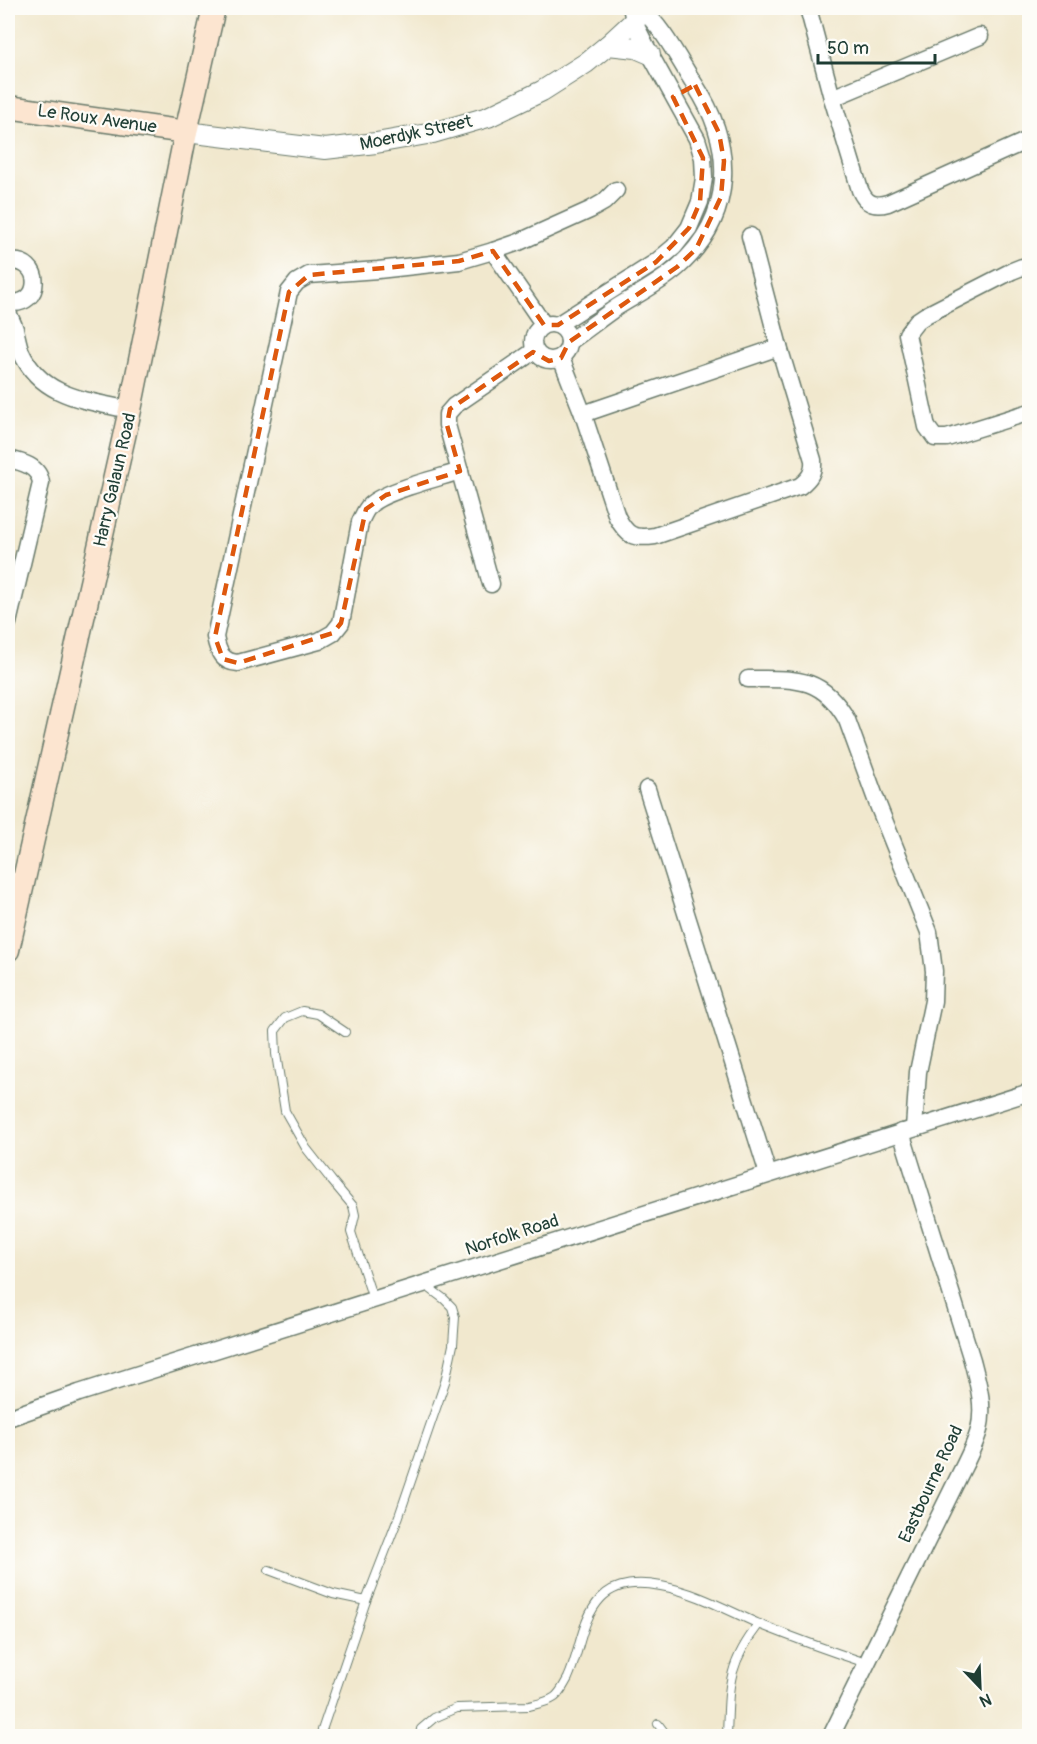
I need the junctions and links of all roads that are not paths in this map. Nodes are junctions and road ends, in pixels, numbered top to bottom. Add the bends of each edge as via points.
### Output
1 (214, 8) edge
2 (808, 8) edge
3 (640, 11) edge
4 (980, 36) dead end
5 (608, 45) junction
6 (650, 54) junction
7 (695, 85) junction
8 (673, 97) junction
9 (832, 98) junction
10 (8, 107) edge
11 (186, 132) junction
12 (1029, 139) edge
13 (616, 190) dead end
14 (750, 236) dead end
15 (493, 250) junction
16 (8, 262) edge
17 (1029, 268) edge
18 (15, 302) edge
19 (8, 312) edge
20 (551, 325) junction
21 (15, 331) junction
22 (569, 342) junction
23 (779, 347) junction
24 (534, 351) junction
25 (561, 358) junction
26 (130, 410) junction
27 (1029, 412) edge
28 (583, 414) junction
29 (8, 459) edge
30 (460, 471) junction
31 (490, 584) dead end
32 (8, 623) edge
33 (748, 678) dead end
34 (647, 789) dead end
35 (15, 882) edge
36 (8, 950) edge
37 (345, 1032) dead end
38 (1029, 1092) edge
39 (907, 1130) junction
40 (768, 1174) junction
41 (423, 1284) junction
42 (373, 1299) junction
43 (8, 1418) edge
44 (269, 1570) dead end
45 (366, 1601) junction
46 (759, 1624) junction
47 (867, 1663) junction
48 (658, 1724) dead end
49 (320, 1737) edge
50 (420, 1737) edge
51 (667, 1737) edge
52 (727, 1737) edge
53 (831, 1737) edge

1 - 11 main road, Harry Galaun Road
2 - 9 street
3 - 5 street, Moerdyk Street
3 - 6 street
3 - 7 street via 662,33
4 - 9 street
5 - 6 street
5 - 11 street, Moerdyk Street via 542,91 488,117 433,133 325,149
6 - 8 street
7 - 8 street
7 - 22 street via 719,133 724,161 721,197 712,222 696,249 677,267
8 - 20 street via 697,139 703,158 700,202 689,228 656,262
9 - 12 street via 860,190 872,205 888,203
10 - 11 main road, Le Roux Avenue
11 - 26 main road, Harry Galaun Road
13 - 15 street via 590,210
14 - 23 street
15 - 20 street
15 - 30 street via 459,261 309,275 289,292 215,637 223,659 238,663 319,641 333,633 341,622 360,522 366,509 386,495
16 - 18 street via 22,262 32,271 35,284 29,297
17 - 27 street via 1012,271 926,315 907,334 927,427 935,438 947,438
18 - 21 street
19 - 21 street
20 - 22 street via 566,331
20 - 24 street via 539,328 532,339
21 - 26 street via 21,352 42,381 70,397
22 - 25 street
23 - 28 street
23 - 28 street via 813,460 809,479 800,486 655,536 640,538 624,530
24 - 25 street via 549,361
24 - 30 street via 450,409 447,425
25 - 28 street
26 - 35 main road, Harry Galaun Road via 50,767
29 - 32 street via 28,465 39,474 41,483
30 - 31 street
33 - 39 street via 794,679 815,685 843,711 929,932 933,1001
34 - 40 street
35 - 36 main road, Harry Galaun Road
37 - 42 lane via 318,1014 302,1011 285,1018 275,1031 276,1054 285,1111 306,1148 353,1206 351,1232
38 - 39 street, Norfolk Road
39 - 40 street, Norfolk Road
39 - 47 street, Eastbourne Road via 972,1360 982,1414 979,1431 960,1474
40 - 41 street, Norfolk Road
41 - 42 street, Norfolk Road
41 - 45 lane via 452,1307 453,1345 435,1412
42 - 43 street, Norfolk Road
44 - 45 lane via 333,1594
45 - 49 lane
46 - 47 lane
46 - 50 lane via 690,1594 661,1586 620,1586 604,1594 594,1606 570,1674 556,1696 529,1706 457,1708 434,1718 421,1729
46 - 52 lane via 745,1642 731,1676
47 - 53 street, Eastbourne Road
48 - 51 lane

